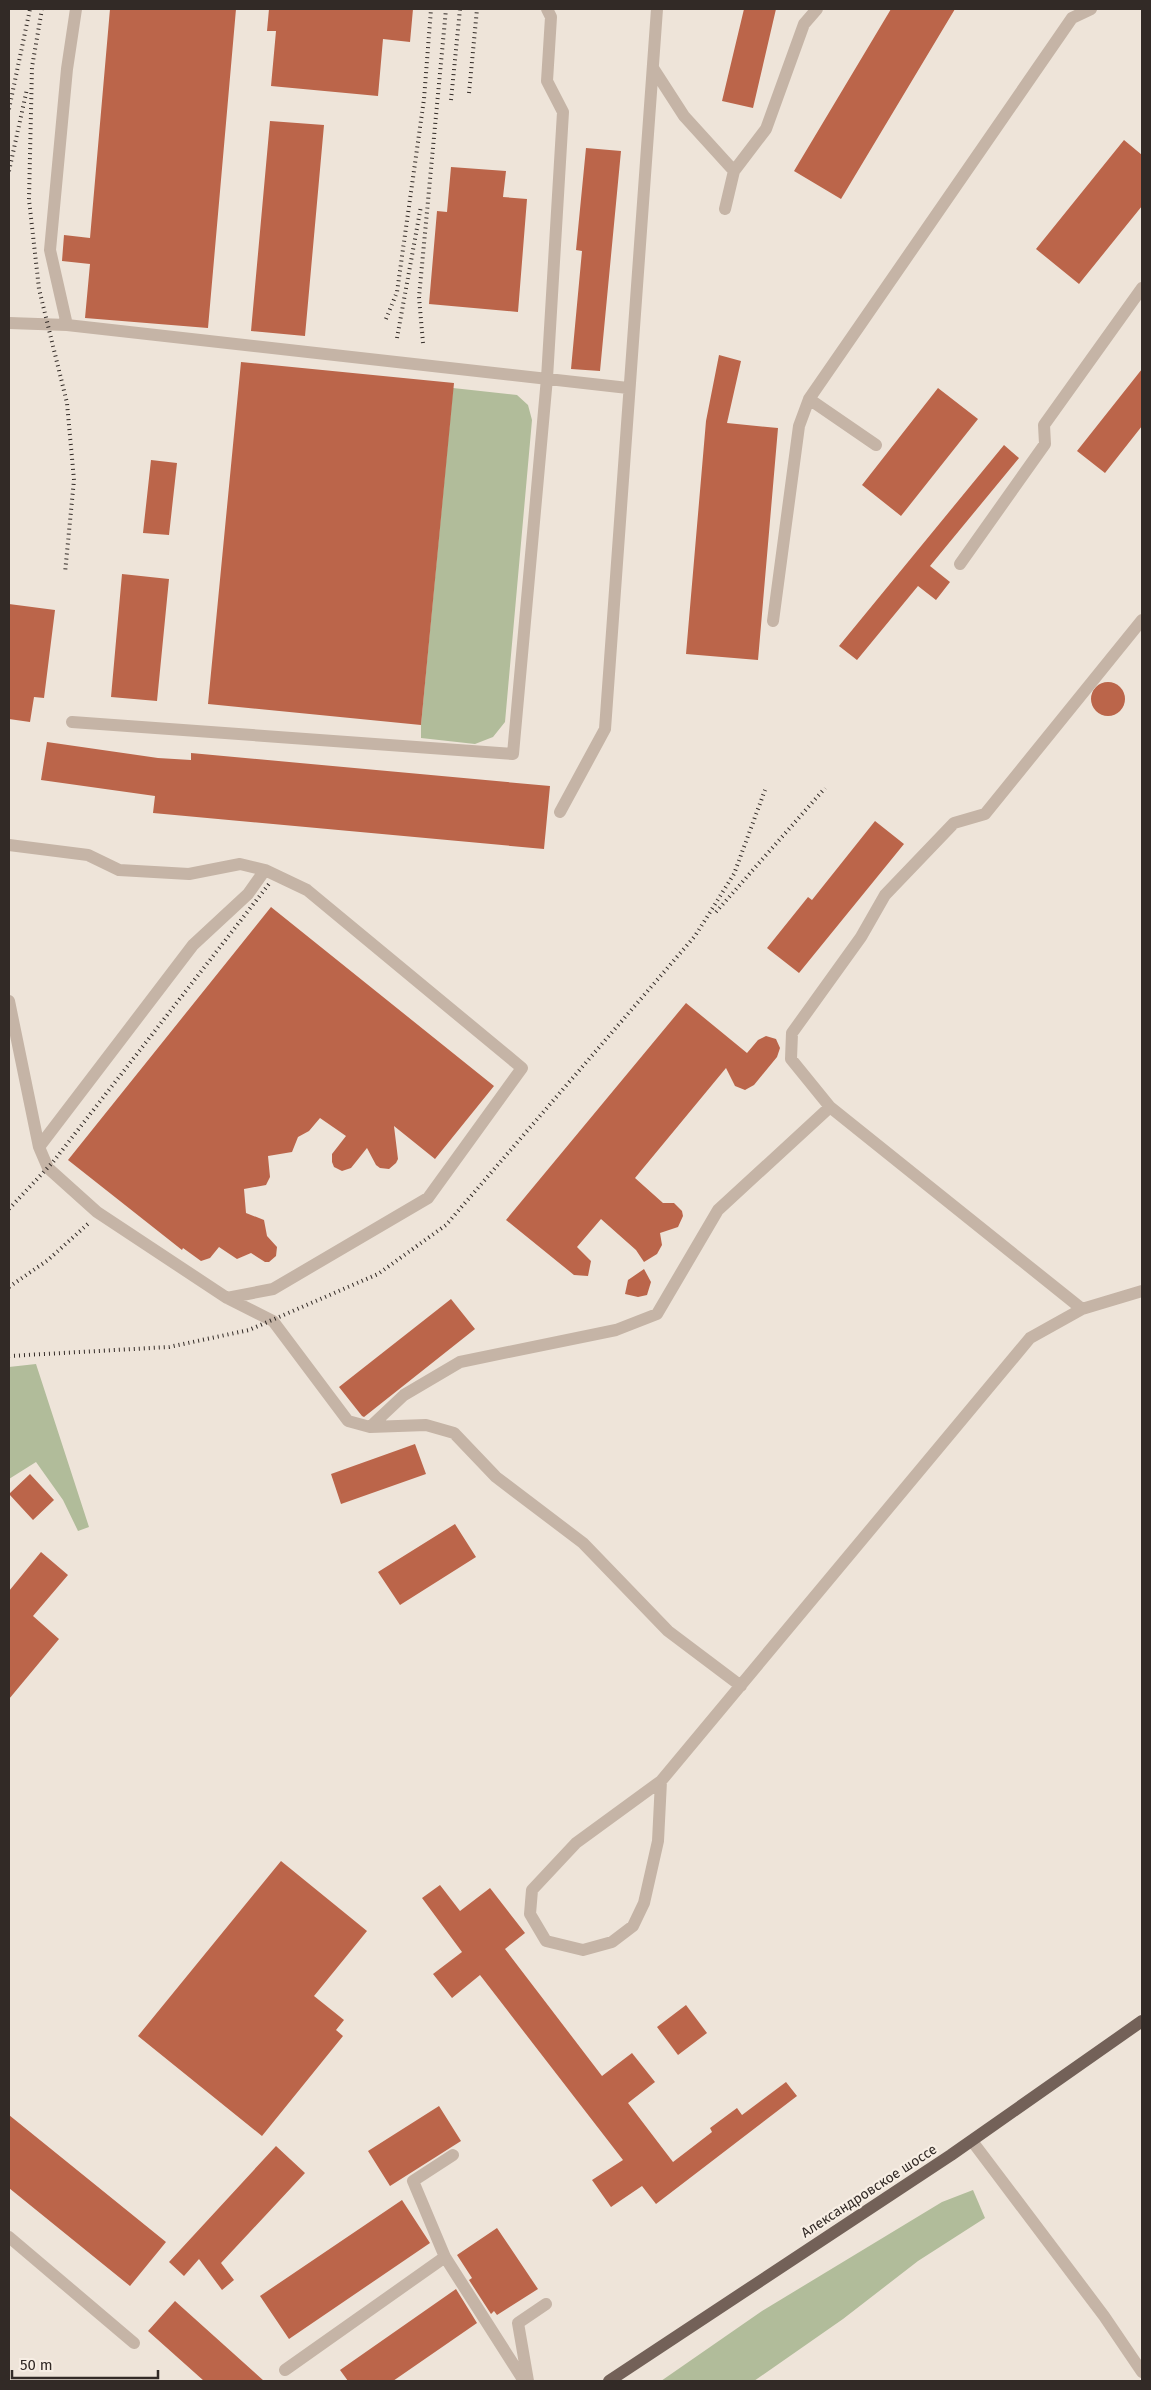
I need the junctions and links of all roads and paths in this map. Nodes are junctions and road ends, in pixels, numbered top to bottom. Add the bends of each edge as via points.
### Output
1 (76, 9) edge
2 (547, 9) edge
3 (657, 9) edge
4 (817, 9) edge
5 (1091, 9) edge
6 (1069, 14) edge
7 (653, 68) junction
8 (734, 170) junction
9 (725, 209) dead end
10 (1142, 288) edge
11 (9, 323) edge
12 (67, 325) junction
13 (547, 378) junction
14 (628, 388) junction
15 (809, 398) junction
16 (876, 445) dead end
17 (960, 564) dead end
18 (1142, 620) edge
19 (773, 621) dead end
20 (72, 722) dead end
21 (560, 812) dead end
22 (9, 845) edge
23 (265, 870) junction
24 (9, 1001) edge
25 (830, 1107) junction
26 (39, 1147) junction
27 (1142, 1291) edge
28 (228, 1298) junction
29 (1082, 1309) junction
30 (370, 1427) junction
31 (741, 1686) junction
32 (662, 1781) junction
33 (1142, 2021) edge
34 (972, 2140) junction
35 (453, 2155) dead end
36 (9, 2237) edge
37 (445, 2257) junction
38 (546, 2304) dead end
39 (134, 2343) dead end
40 (286, 2370) dead end
41 (1142, 2372) edge
42 (524, 2381) edge
43 (528, 2381) edge
44 (608, 2381) edge

1 - 12 lane via 67,69 50,250
2 - 13 lane via 551,17 547,81 563,112
3 - 7 lane
4 - 8 lane via 804,24 766,129
5 - 6 lane
6 - 15 lane
7 - 8 lane via 684,116
7 - 14 lane
8 - 9 lane
10 - 17 lane via 1044,425 1045,444
11 - 12 lane
12 - 13 lane
13 - 14 lane
13 - 20 lane via 513,754
14 - 21 lane via 605,729
15 - 16 lane
15 - 19 lane via 799,426
18 - 25 lane via 985,814 954,823 885,895 860,937 792,1033 791,1059
22 - 23 lane via 88,855 119,870 189,874 240,864
23 - 26 lane via 248,894 193,945
23 - 28 lane via 307,890 522,1068 428,1198 273,1290
24 - 26 lane
25 - 29 lane
25 - 30 lane via 718,1210 657,1314 616,1330 460,1362 404,1395
26 - 28 lane via 48,1168 97,1212
27 - 29 lane
28 - 30 lane via 273,1321 348,1421
29 - 31 lane via 1030,1338
30 - 31 lane via 426,1425 454,1433 496,1477 583,1543 668,1631
31 - 32 lane
32 - 32 lane via 658,1841 644,1904 633,1926 612,1942 583,1950 546,1942 530,1914 532,1890 576,1844
33 - 34 main road, Александровское шоссе
34 - 41 lane
34 - 44 main road, Александровское шоссе
35 - 37 lane via 413,2181
36 - 39 lane
37 - 40 lane
37 - 42 lane
38 - 43 lane via 518,2323

